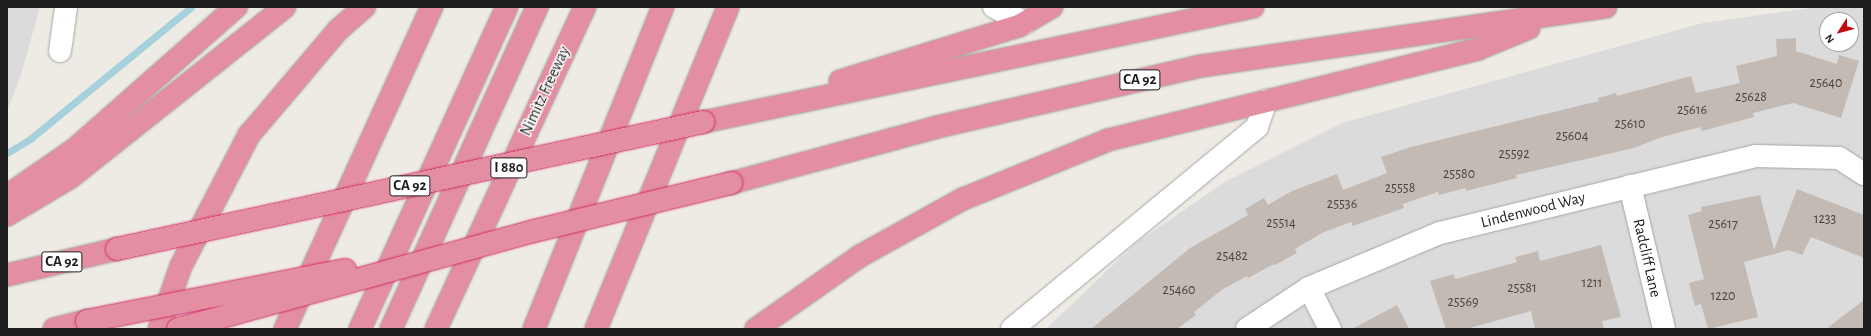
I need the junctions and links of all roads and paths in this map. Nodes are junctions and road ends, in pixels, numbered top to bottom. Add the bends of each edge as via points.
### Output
1 (66, 7) edge
2 (236, 7) edge
3 (285, 7) edge
4 (364, 7) edge
5 (432, 7) edge
6 (507, 7) edge
7 (537, 7) edge
8 (585, 7) edge
9 (663, 7) edge
10 (728, 7) edge
11 (994, 7) edge
12 (1052, 7) edge
13 (1253, 7) edge
14 (1606, 7) edge
15 (1558, 16) junction
16 (1025, 23) junction
17 (60, 51) dead end
18 (1266, 101) junction
19 (703, 122) junction
20 (1864, 174) edge
21 (1630, 186) junction
22 (7, 196) edge
23 (7, 215) edge
24 (534, 232) junction
25 (7, 275) edge
26 (1309, 288) junction
27 (54, 329) edge
28 (159, 329) edge
29 (178, 329) edge
30 (284, 329) edge
31 (360, 329) edge
32 (391, 329) edge
33 (436, 329) edge
34 (534, 329) edge
35 (596, 329) edge
36 (756, 329) edge
37 (1012, 329) edge
38 (1247, 329) edge
39 (1330, 329) edge
40 (1664, 329) edge

1 - 17 street
2 - 22 highway via 75,149
3 - 23 highway via 71,176
4 - 28 highway via 338,30 249,135 181,266
5 - 30 highway
6 - 31 highway
7 - 32 highway, I 880
8 - 33 highway, Nimitz Freeway / I 880
9 - 34 highway
10 - 35 highway
11 - 16 street
12 - 16 highway
13 - 19 highway, CA 92
14 - 15 highway, CA 92
15 - 18 highway via 1478,49
15 - 24 highway, CA 92, bridge via 1201,66 937,127 731,183
16 - 19 highway
18 - 36 highway via 1108,140 962,199 860,256
18 - 37 street via 1257,127
19 - 25 highway, CA 92, bridge
20 - 21 street, Lindenwood Way via 1839,158 1756,156
21 - 26 street, Lindenwood Way via 1440,233
21 - 40 street, Radcliff Lane
24 - 27 highway, CA 92, bridge
24 - 29 highway, bridge
26 - 38 street, Lindenwood Way
26 - 39 street

